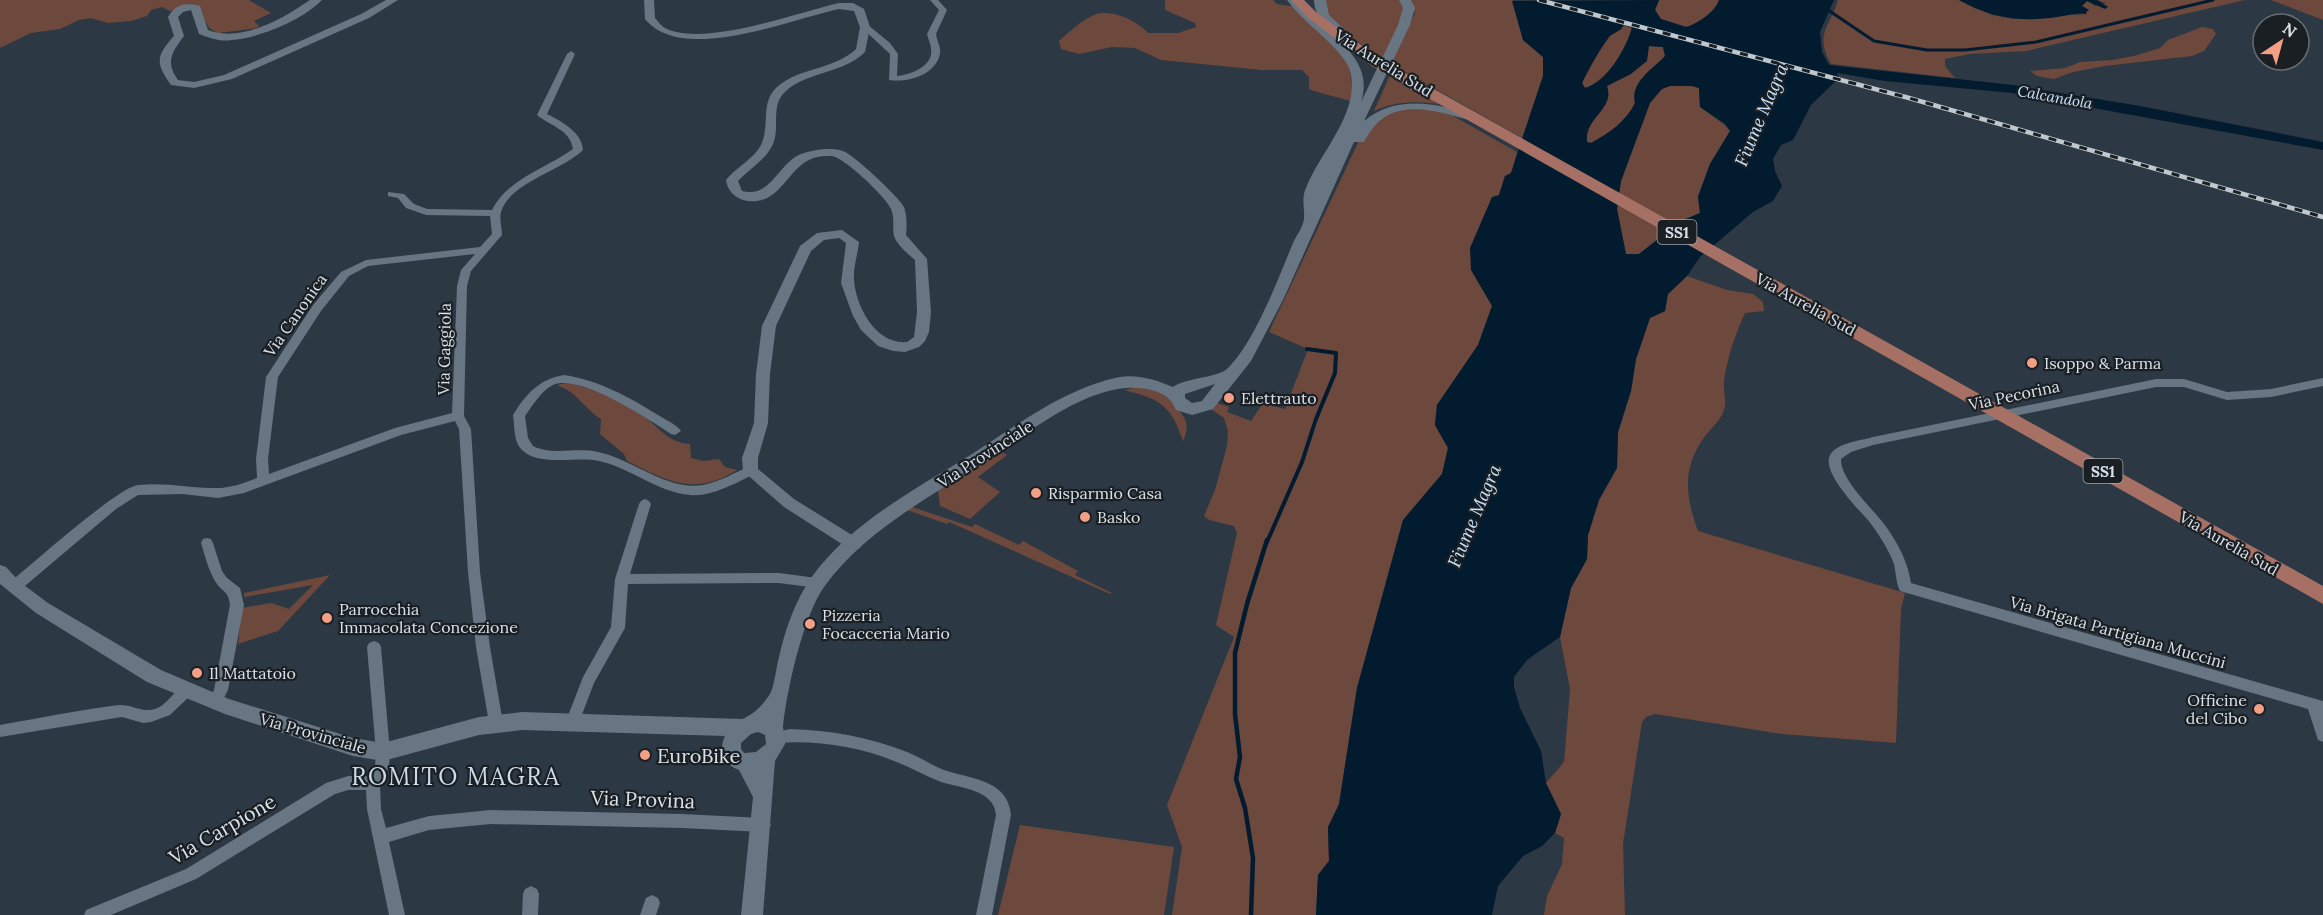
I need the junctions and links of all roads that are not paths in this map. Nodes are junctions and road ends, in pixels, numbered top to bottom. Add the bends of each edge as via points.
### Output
1 (317, 0) edge
2 (393, 0) edge
3 (649, 0) edge
4 (933, 0) edge
5 (1295, 0) edge
6 (1320, 0) edge
7 (1405, 0) edge
8 (865, 27) junction
9 (1353, 47) junction
10 (571, 54) dead end
11 (1472, 117) junction
12 (1344, 160) junction
13 (391, 194) dead end
14 (495, 213) junction
15 (1310, 221) junction
16 (483, 252) junction
17 (1230, 375) junction
18 (2323, 381) edge
19 (1187, 388) junction
20 (1212, 399) junction
21 (458, 416) junction
22 (675, 431) dead end
23 (751, 471) junction
24 (263, 482) junction
25 (645, 504) dead end
26 (207, 543) dead end
27 (854, 544) junction
28 (0, 572) edge
29 (622, 579) junction
30 (817, 584) junction
31 (14, 587) junction
32 (1905, 587) joint
33 (2323, 596) edge
34 (374, 647) dead end
35 (187, 690) junction
36 (215, 702) junction
37 (2318, 706) edge
38 (573, 721) junction
39 (496, 723) junction
40 (701, 727) junction
41 (762, 729) junction
42 (0, 731) edge
43 (2323, 736) edge
44 (730, 745) junction
45 (383, 752) junction
46 (756, 760) junction
47 (373, 783) junction
48 (763, 825) junction
49 (380, 837) junction
50 (531, 894) dead end
51 (92, 915) edge
52 (398, 915) edge
53 (530, 915) edge
54 (752, 915) edge
55 (984, 915) edge

1 - 2 street via 268,28 224,37 203,32 196,8 178,10 173,17 178,36 163,57 167,70 175,83 187,86 212,82 357,20
3 - 8 street via 650,19 666,32 685,37 741,30 847,4 859,9
4 - 8 street via 943,10 932,33 936,52 932,62 913,75 892,78 894,54
5 - 9 main road, Via Aurelia Sud / SS1
5 - 15 main road via 1311,22 1348,56 1359,79 1358,93 1311,192
6 - 9 main road via 1322,13
7 - 12 main road via 1409,8 1404,25
8 - 23 street via 856,56 779,91 771,107 769,141 732,180 733,188 738,194 755,198 768,192 791,166 805,157 829,152 846,157 897,207 900,235 921,259 921,337 910,346 900,347 873,335 854,304 848,284 853,242 848,236 826,234 810,243 769,326 761,423 750,458
9 - 11 main road, Via Aurelia Sud / SS1
10 - 14 street via 542,116 565,127 578,150 520,185
11 - 12 main road via 1413,105 1382,112 1363,129
11 - 33 main road, Via Aurelia Sud / SS1
12 - 15 main road via 1331,198
13 - 14 street via 426,212
14 - 16 street, Via Gaggiola via 497,236
15 - 17 main road via 1276,300 1246,357
16 - 21 street, Via Gaggiola via 466,270 462,286
16 - 24 street, Via Canonica via 366,262 345,274 317,308 272,377
17 - 19 main road
17 - 20 main road
18 - 32 street, Via Pecorina via 2271,393 2227,396 2184,383 2156,383 1841,451 1834,467 1883,530 1902,564
19 - 20 main road, Via Provinciale via 1210,391
19 - 20 main road, Via Provinciale via 1179,402 1192,409 1203,407
19 - 27 main road, Via Provinciale via 1129,381 1093,391 1030,425 890,515
21 - 24 street via 399,432
21 - 39 street, Via Gaggiola via 465,429 474,573
22 - 23 street via 601,389 569,380 552,381 519,415 523,443 529,449 599,456 689,490
23 - 27 street via 789,503
24 - 31 street via 218,493 136,490
25 - 29 street
26 - 36 street via 218,575 235,592 237,605 222,690
27 - 30 main road, Via Provinciale
28 - 31 main road, Via Provinciale
29 - 30 street via 779,578
29 - 38 street via 618,628 588,681
30 - 41 main road, Via Provinciale via 798,626 780,695
31 - 35 main road, Via Provinciale via 154,676
32 - 37 street, Via Brigata Partigiana Muccini
34 - 45 street
35 - 36 main road, Via Provinciale
35 - 42 street via 159,715 140,718 122,711
36 - 45 main road, Via Provinciale via 342,744
37 - 43 street
38 - 39 main road, Via Provinciale
38 - 40 main road, Via Provinciale
39 - 45 main road, Via Provinciale
40 - 41 main road
40 - 44 main road, Via Provinciale
41 - 44 main road via 734,735
41 - 46 main road via 774,748
41 - 55 street via 894,753 938,774 989,788 1005,811
44 - 46 main road, Via Provinciale via 734,757
45 - 47 street via 382,767
46 - 48 main road, Via Provinciale via 763,796
47 - 49 street
47 - 51 street, Via Carpione via 331,788 190,874
48 - 49 street, Via Provina via 491,817 429,823
48 - 54 main road
49 - 52 street
50 - 53 street

